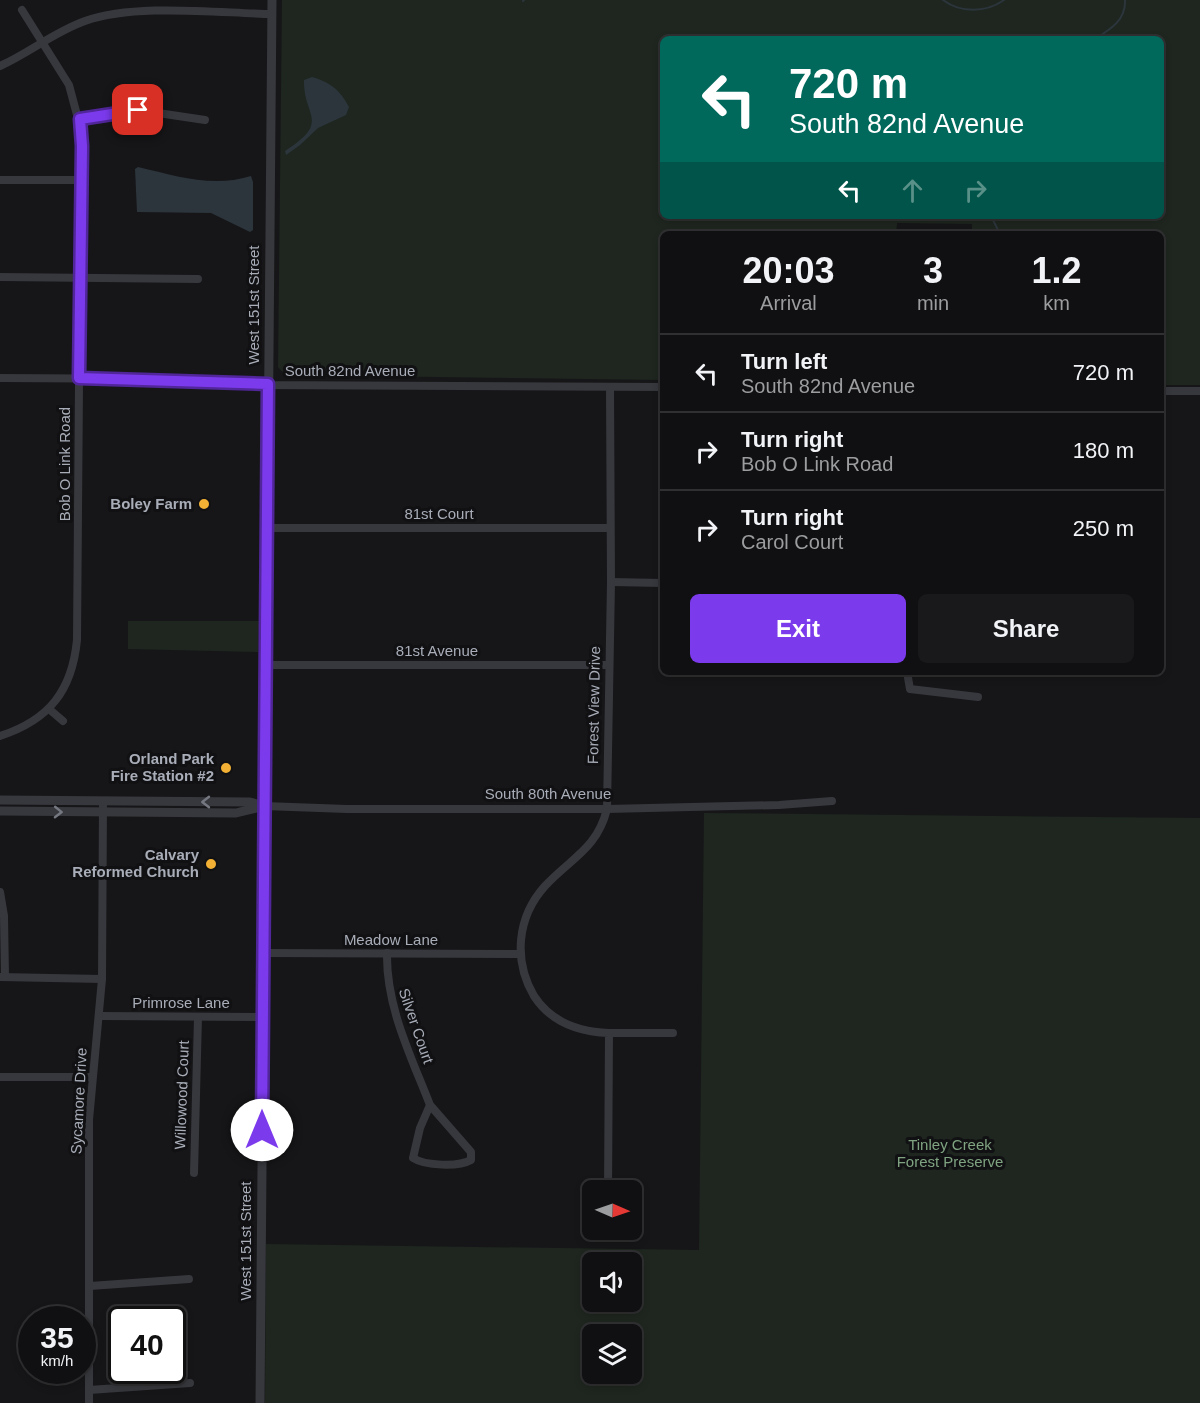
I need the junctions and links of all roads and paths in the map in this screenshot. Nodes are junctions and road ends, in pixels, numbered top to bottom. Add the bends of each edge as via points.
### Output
1 (272, 0) edge
2 (22, 10) dead end
3 (272, 14) junction
4 (43, 42) junction
5 (0, 66) edge
6 (80, 119) junction
7 (205, 120) dead end
8 (0, 180) edge
9 (81, 180) junction
10 (0, 277) edge
11 (80, 278) junction
12 (198, 279) dead end
13 (0, 378) edge
14 (79, 378) junction
15 (268, 384) junction
16 (610, 387) junction
17 (660, 387) edge
18 (1164, 391) edge
19 (1200, 392) edge
20 (267, 528) junction
21 (610, 528) junction
22 (611, 582) junction
23 (660, 583) edge
24 (266, 665) junction
25 (608, 665) junction
26 (908, 675) edge
27 (978, 698) dead end
28 (50, 709) junction
29 (63, 721) dead end
30 (0, 736) edge
31 (0, 800) edge
32 (103, 801) junction
33 (832, 801) dead end
34 (264, 806) junction
35 (607, 809) junction
36 (0, 812) edge
37 (103, 813) junction
38 (0, 892) edge
39 (263, 953) junction
40 (387, 953) junction
41 (519, 954) junction
42 (3, 977) edge
43 (102, 979) junction
44 (100, 1016) junction
45 (198, 1017) junction
46 (262, 1017) junction
47 (609, 1033) junction
48 (673, 1033) dead end
49 (0, 1077) edge
50 (91, 1077) junction
51 (430, 1106) junction
52 (194, 1173) dead end
53 (608, 1180) edge
54 (189, 1279) dead end
55 (90, 1286) junction
56 (190, 1383) dead end
57 (89, 1390) junction
58 (89, 1403) edge
59 (260, 1403) edge

1 - 3 street, West 151st Street
2 - 4 street, Bob O Link Road
3 - 4 street via 114,14 76,25
3 - 15 street, West 151st Street
4 - 5 street
4 - 6 street, Bob O Link Road via 69,85
6 - 7 street via 138,110
6 - 9 street, Bob O Link Road
8 - 9 street
9 - 11 street, Bob O Link Road
10 - 11 street
11 - 12 street
11 - 14 street, Bob O Link Road
13 - 14 street, South 82nd Avenue
14 - 15 street, South 82nd Avenue
14 - 28 street, Bob O Link Road via 77,640 69,678
15 - 16 street, South 82nd Avenue
15 - 20 street, West 151st Street
16 - 17 street, South 82nd Avenue
16 - 21 street, Forest View Drive
18 - 19 street
20 - 21 street, 81st Court
20 - 24 street, West 151st Street
21 - 22 street, Forest View Drive
22 - 23 street
22 - 25 street, Forest View Drive
24 - 25 street, 81st Avenue
24 - 34 street, West 151st Street
25 - 35 street, Forest View Drive
26 - 27 street via 910,689
28 - 29 street
28 - 30 street
31 - 32 street, South 80th Avenue
34 -> 32 street, South 80th Avenue via 250,802
32 - 37 street, Sycamore Drive
33 - 35 street, South 80th Avenue via 778,806
34 - 35 street, South 80th Avenue
34 - 37 street, South 80th Avenue via 236,813
34 - 39 street, West 151st Street
35 - 41 street, Forest View Drive via 597,836 538,895 523,925
36 -> 37 street, South 80th Avenue
37 - 43 street, Sycamore Drive
38 - 42 street via 4,916
39 - 40 street, Meadow Lane
39 - 46 street, West 151st Street
40 - 41 street, Meadow Lane
40 - 51 street, Silver Court via 386,977 394,1012
41 - 47 street, Forest View Drive via 531,990 547,1012 575,1028
42 - 43 street
43 - 44 street, Sycamore Drive
44 - 45 street, Primrose Lane
44 - 50 street, Sycamore Drive
45 - 46 street, Primrose Lane
45 - 52 street, Willowood Court
46 - 59 street, West 151st Street
47 - 48 street, Forest View Drive
47 - 53 street
49 - 50 street
50 - 55 street, Sycamore Drive
51 - 51 street, Silver Court via 471,1152 471,1160 465,1164 421,1163 413,1158
54 - 55 street
55 - 57 street, Sycamore Drive
56 - 57 street
57 - 58 street, Sycamore Drive

